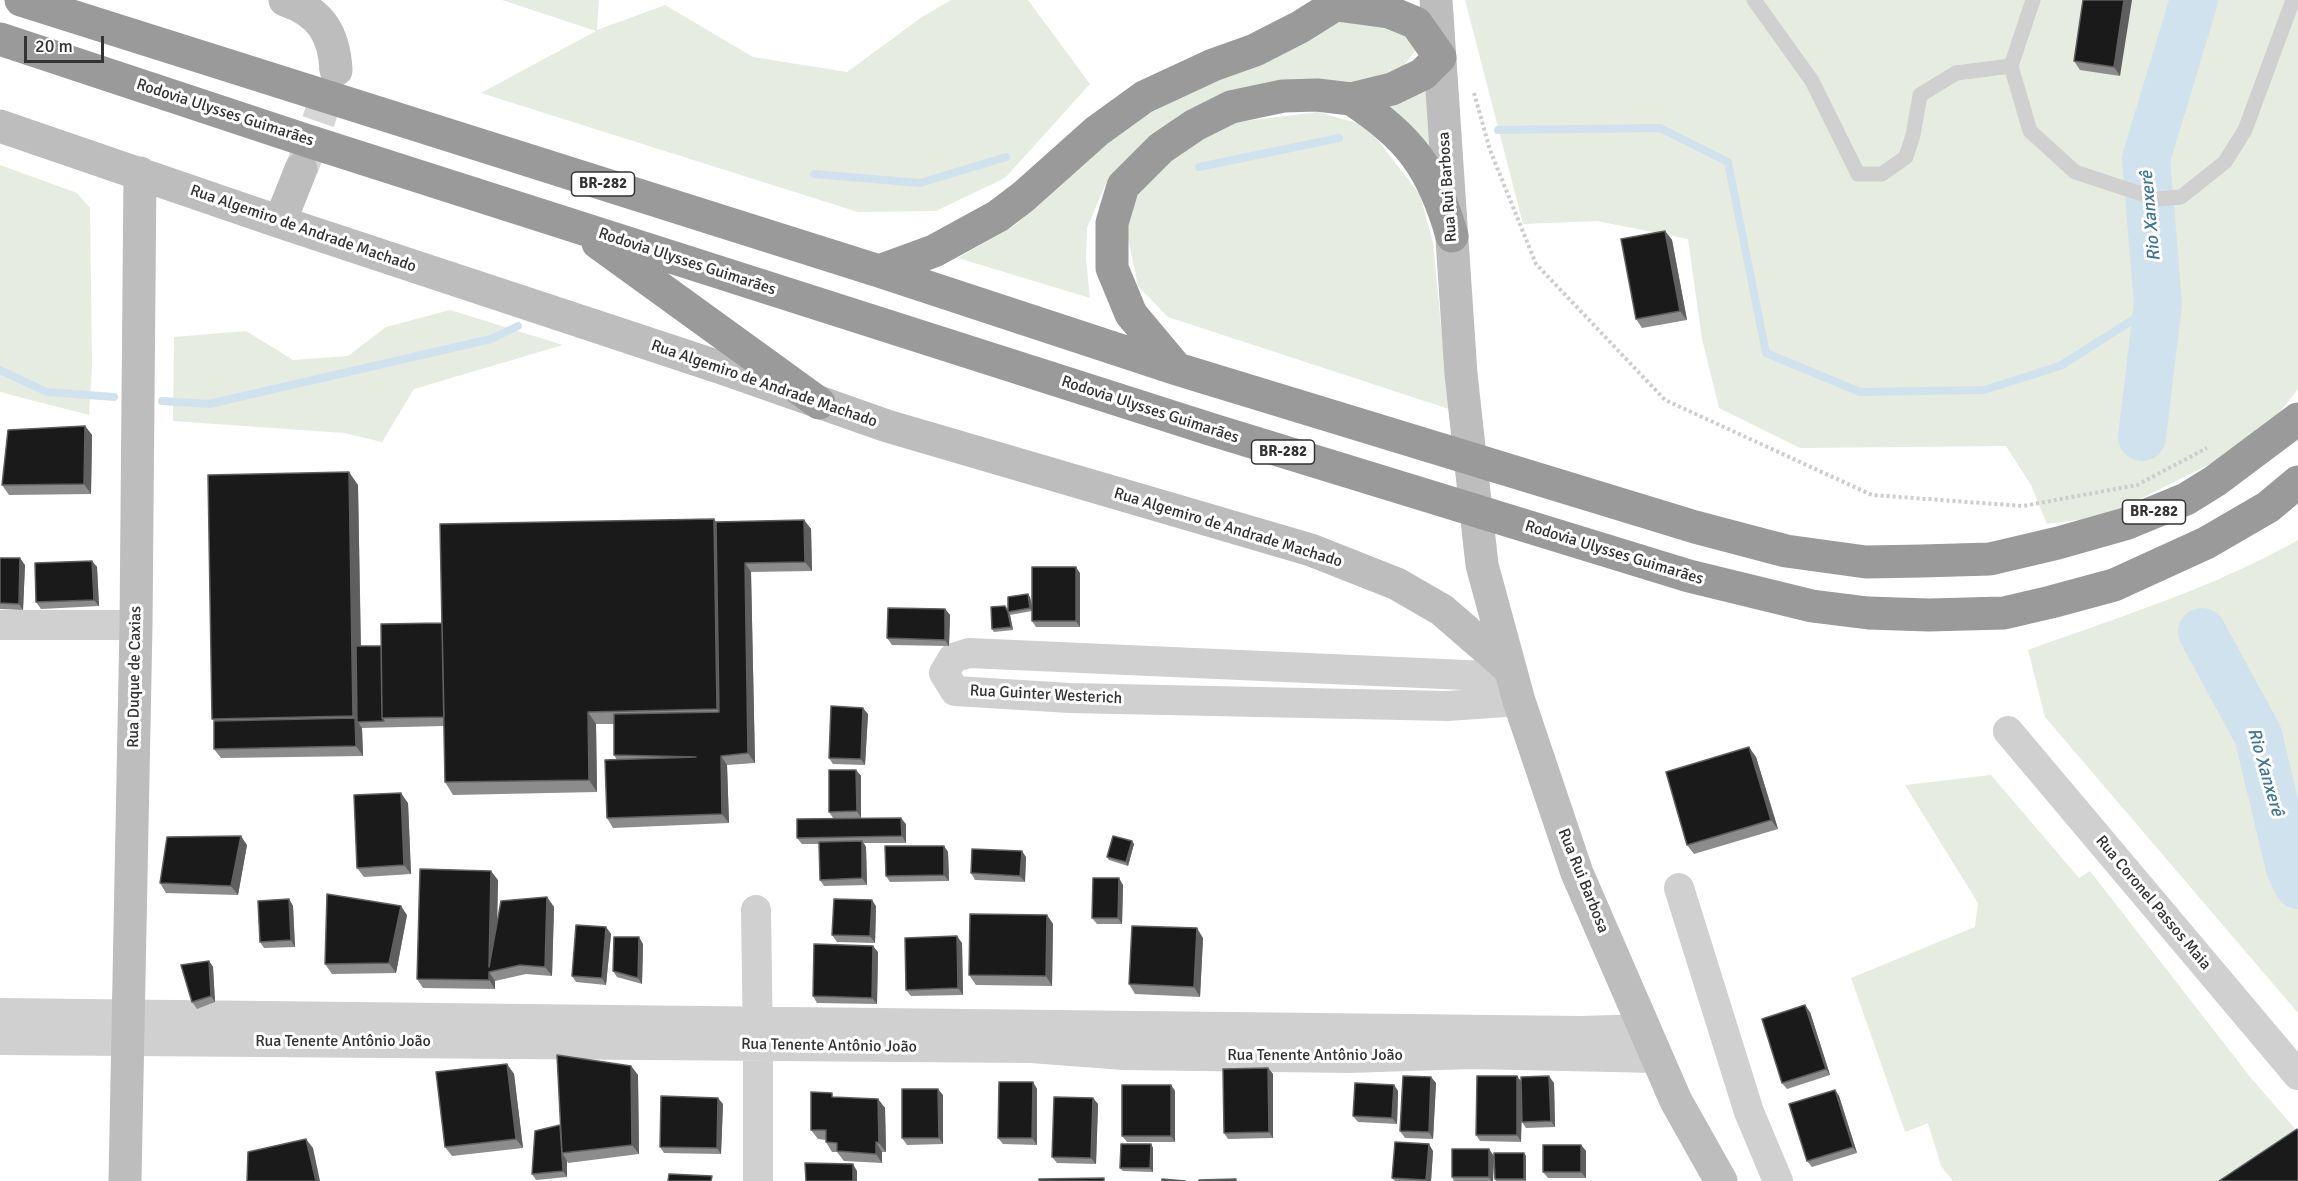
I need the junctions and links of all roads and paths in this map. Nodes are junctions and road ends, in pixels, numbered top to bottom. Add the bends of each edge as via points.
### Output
1 (21, 0) edge
2 (285, 0) edge
3 (1436, 0) edge
4 (1754, 0) edge
5 (2033, 0) edge
6 (2293, 0) edge
7 (1340, 2) edge
8 (0, 39) edge
9 (1440, 57) junction
10 (2011, 66) junction
11 (336, 70) tunnel mouth
12 (1474, 92) dead end
13 (1351, 99) junction
14 (0, 126) edge
15 (301, 169) tunnel mouth
16 (140, 173) junction
17 (280, 222) junction
18 (574, 226) junction
19 (1452, 236) junction
20 (879, 271) junction
21 (1177, 369) junction
22 (819, 403) junction
23 (2298, 419) edge
24 (2208, 447) dead end
25 (2298, 482) edge
26 (0, 625) edge
27 (136, 625) junction
28 (1070, 657) junction
29 (1201, 663) junction
30 (1321, 668) junction
31 (1513, 683) junction
32 (1070, 698) junction
33 (1198, 700) junction
34 (1320, 703) junction
35 (2008, 731) dead end
36 (1679, 888) dead end
37 (756, 910) dead end
38 (0, 1013) edge
39 (1123, 1026) junction
40 (1228, 1027) junction
41 (128, 1028) junction
42 (1349, 1028) junction
43 (758, 1034) junction
44 (1030, 1036) junction
45 (0, 1040) edge
46 (1470, 1042) junction
47 (1652, 1044) junction
48 (1124, 1055) junction
49 (1228, 1056) junction
50 (1349, 1058) junction
51 (2298, 1075) edge
52 (125, 1181) edge
53 (758, 1181) edge
54 (1721, 1181) edge
55 (1778, 1181) edge

1 - 20 highway, BR-282
2 - 11 street via 312,13 329,34 335,49
3 - 9 street, Rua Rui Barbosa
4 - 10 lane via 1812,81 1857,174 1882,174 1906,158 1920,95 1956,73
5 - 10 lane
6 - 10 lane via 2244,130 2226,162 2181,197 2157,199 2075,172 2030,131
7 - 9 highway via 1389,12 1416,23
7 - 20 highway via 1256,50 1202,69 1144,97 1097,131 998,216 934,251
8 - 18 highway, Rodovia Ulysses Guimarães / BR-282
9 - 13 highway via 1423,74 1392,89
9 - 19 street, Rua Rui Barbosa
12 - 24 path via 1490,150 1536,264 1665,400 1872,495 2023,506 2137,485
13 - 19 highway via 1406,142 1427,171
13 - 21 highway via 1282,96 1231,107 1161,148 1123,186 1112,223 1112,268 1131,314
14 - 16 street, Rua Algemiro de Andrade Machado
15 - 17 street
16 - 17 street, Rua Algemiro de Andrade Machado
16 - 27 street, Rua Duque de Caxias
17 - 22 street, Rua Algemiro de Andrade Machado
18 - 22 highway
18 - 25 highway, Rodovia Ulysses Guimarães / BR-282 via 1304,458 1689,576 1812,606 1929,615 2004,613 2051,603 2114,585 2206,543 2268,507
19 - 31 street, Rua Rui Barbosa via 1461,374 1482,566
20 - 21 highway, BR-282
21 - 23 highway, BR-282 via 1695,527 1786,551 1866,562 1990,559 2125,524 2186,499
22 - 31 street, Rua Algemiro de Andrade Machado via 1311,550 1397,584 1442,610
26 - 27 street
27 - 41 street, Rua Duque de Caxias
28 - 29 street, Rua Guinter Westerich
28 - 32 street
28 - 32 street, Rua Guinter Westerich via 969,653 953,658 944,673 955,691
29 - 30 street, Rua Guinter Westerich
29 - 33 street
30 - 31 street, Rua Guinter Westerich
30 - 34 street
31 - 34 street, Rua Guinter Westerich via 1448,706
31 - 47 street, Rua Rui Barbosa via 1577,873
32 - 33 street, Rua Guinter Westerich
33 - 34 street, Rua Guinter Westerich
35 - 51 street, Rua Coronel Passos Maia
36 - 55 street via 1749,1112
37 - 43 street
38 - 41 street, Rua Tenente Antônio João
39 - 40 street, Rua Tenente Antônio João
39 - 44 street, Rua Tenente Antônio João
39 - 48 street
40 - 42 street, Rua Tenente Antônio João
40 - 49 street
41 - 43 street, Rua Tenente Antônio João
41 - 45 street, Rua Tenente Antônio João
41 - 52 street, Rua Duque de Caxias
42 - 46 street, Rua Tenente Antônio João
42 - 50 street
43 - 44 street, Rua Tenente Antônio João
43 - 53 street
44 - 48 street, Rua Tenente Antônio João
46 - 47 street, Rua Tenente Antônio João
46 - 50 street, Rua Tenente Antônio João
47 - 54 street, Rua Rui Barbosa via 1676,1101
48 - 49 street, Rua Tenente Antônio João
49 - 50 street, Rua Tenente Antônio João

